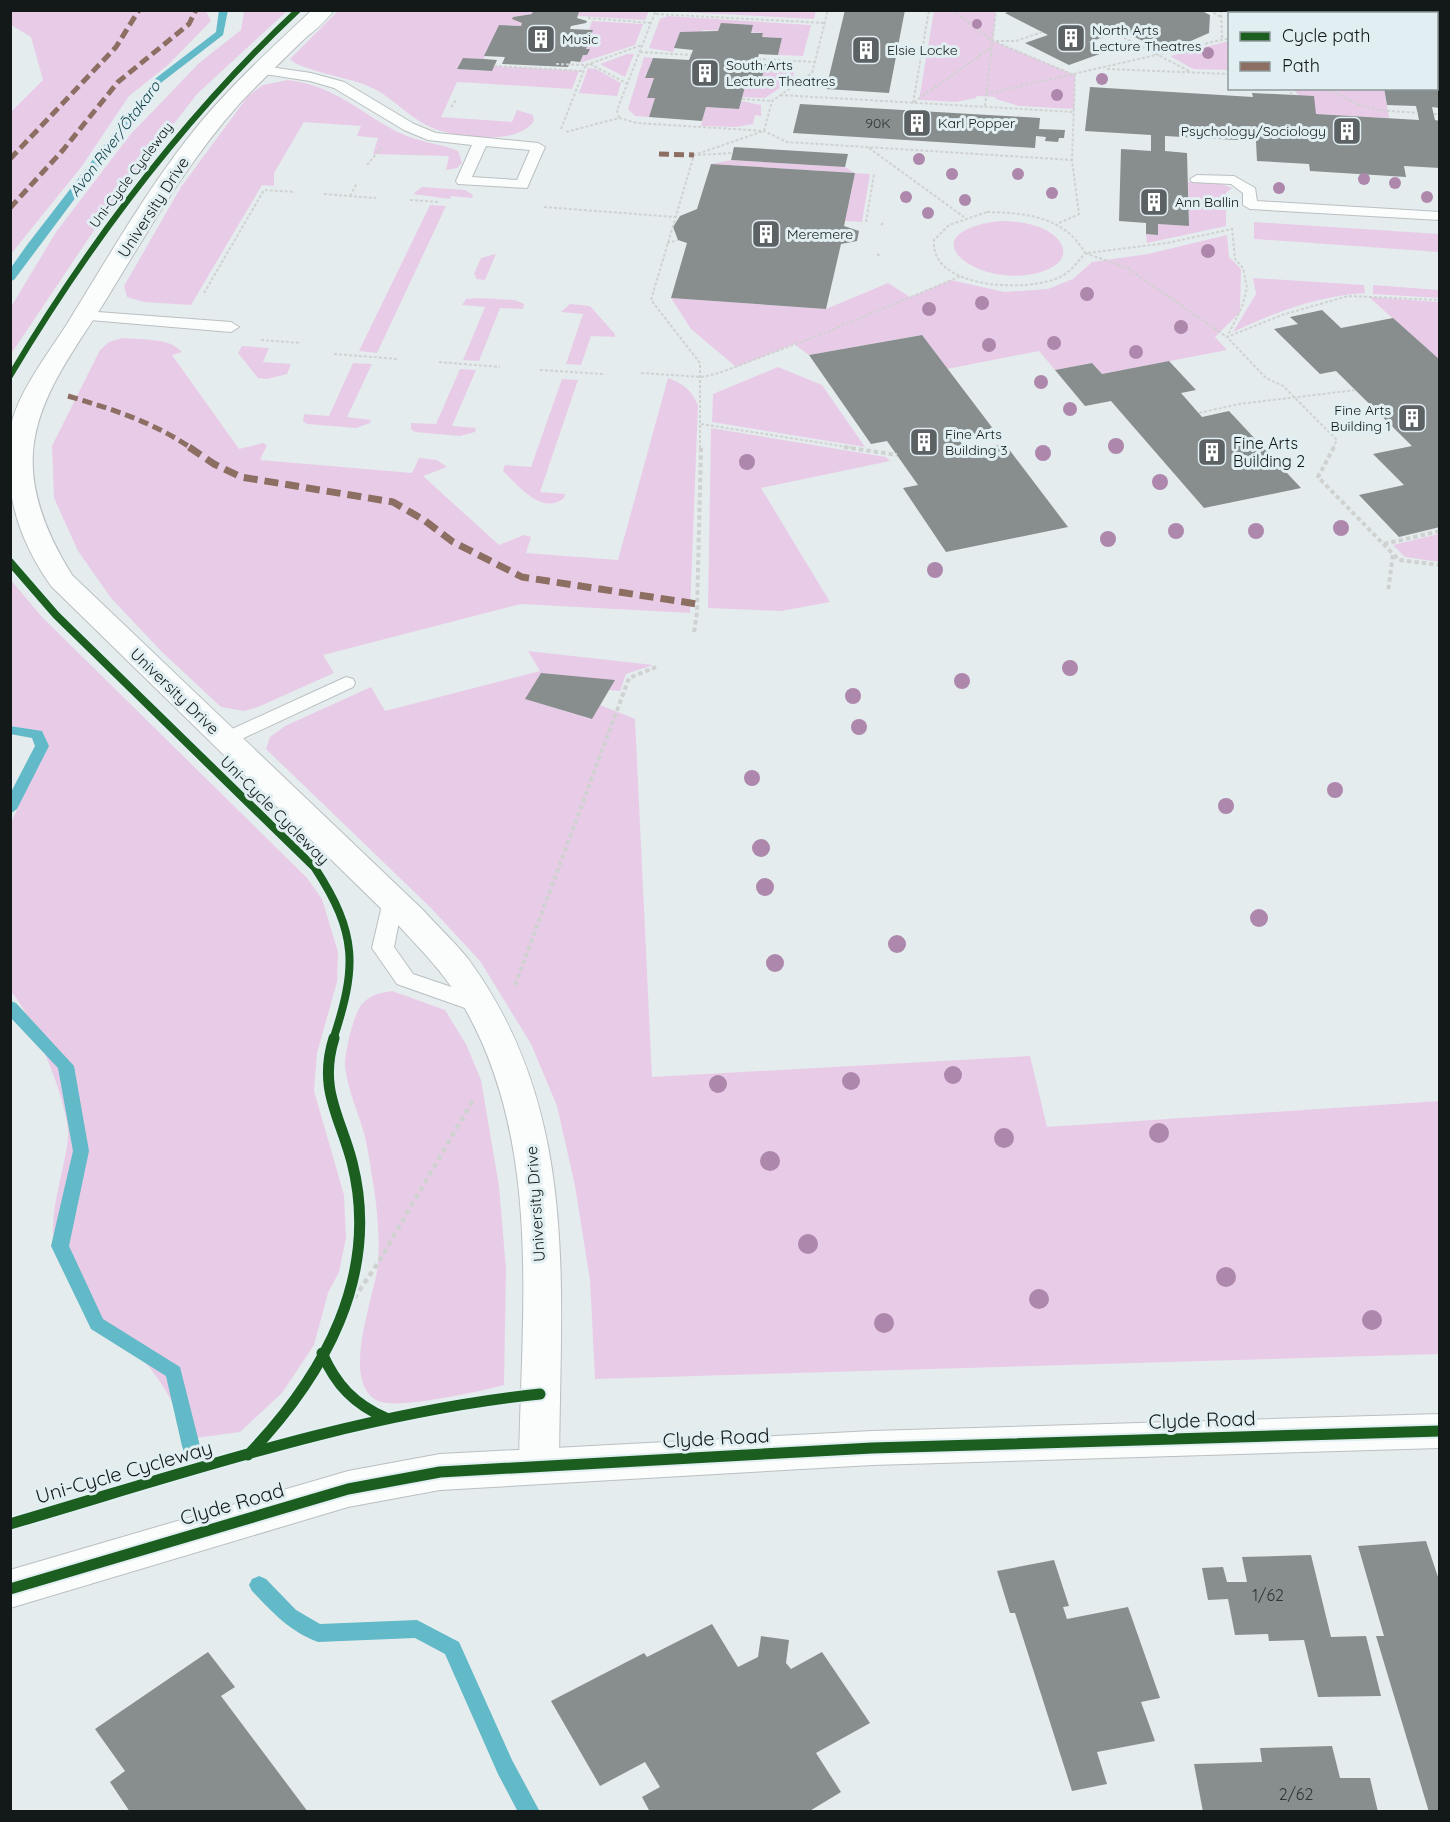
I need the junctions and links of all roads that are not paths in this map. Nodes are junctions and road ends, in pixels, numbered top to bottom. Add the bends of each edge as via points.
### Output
1 (324, 10) edge
2 (263, 70) junction
3 (480, 143) junction
4 (1197, 179) dead end
5 (1440, 216) edge
6 (84, 316) junction
7 (231, 327) dead end
8 (346, 683) dead end
9 (226, 739) junction
10 (393, 901) junction
11 (479, 1005) junction
12 (1440, 1431) edge
13 (539, 1466) junction
14 (10, 1589) edge

1 - 2 street, University Drive
2 - 3 lane via 327,80 422,133
2 - 6 street, University Drive via 226,107 183,160
3 - 3 lane via 538,147 522,185 463,181
4 - 5 lane via 1234,180 1250,191 1250,205
6 - 7 lane
6 - 9 street, University Drive via 37,396 25,426 20,450 25,502 44,554 62,580
8 - 9 lane
9 - 10 street, University Drive
10 - 11 street, University Drive via 456,968
10 - 11 lane via 382,948 405,979
11 - 13 street, University Drive via 518,1089 532,1148 540,1230
12 - 13 street, Clyde Road via 872,1448
13 - 14 street, Clyde Road via 440,1472 348,1489

